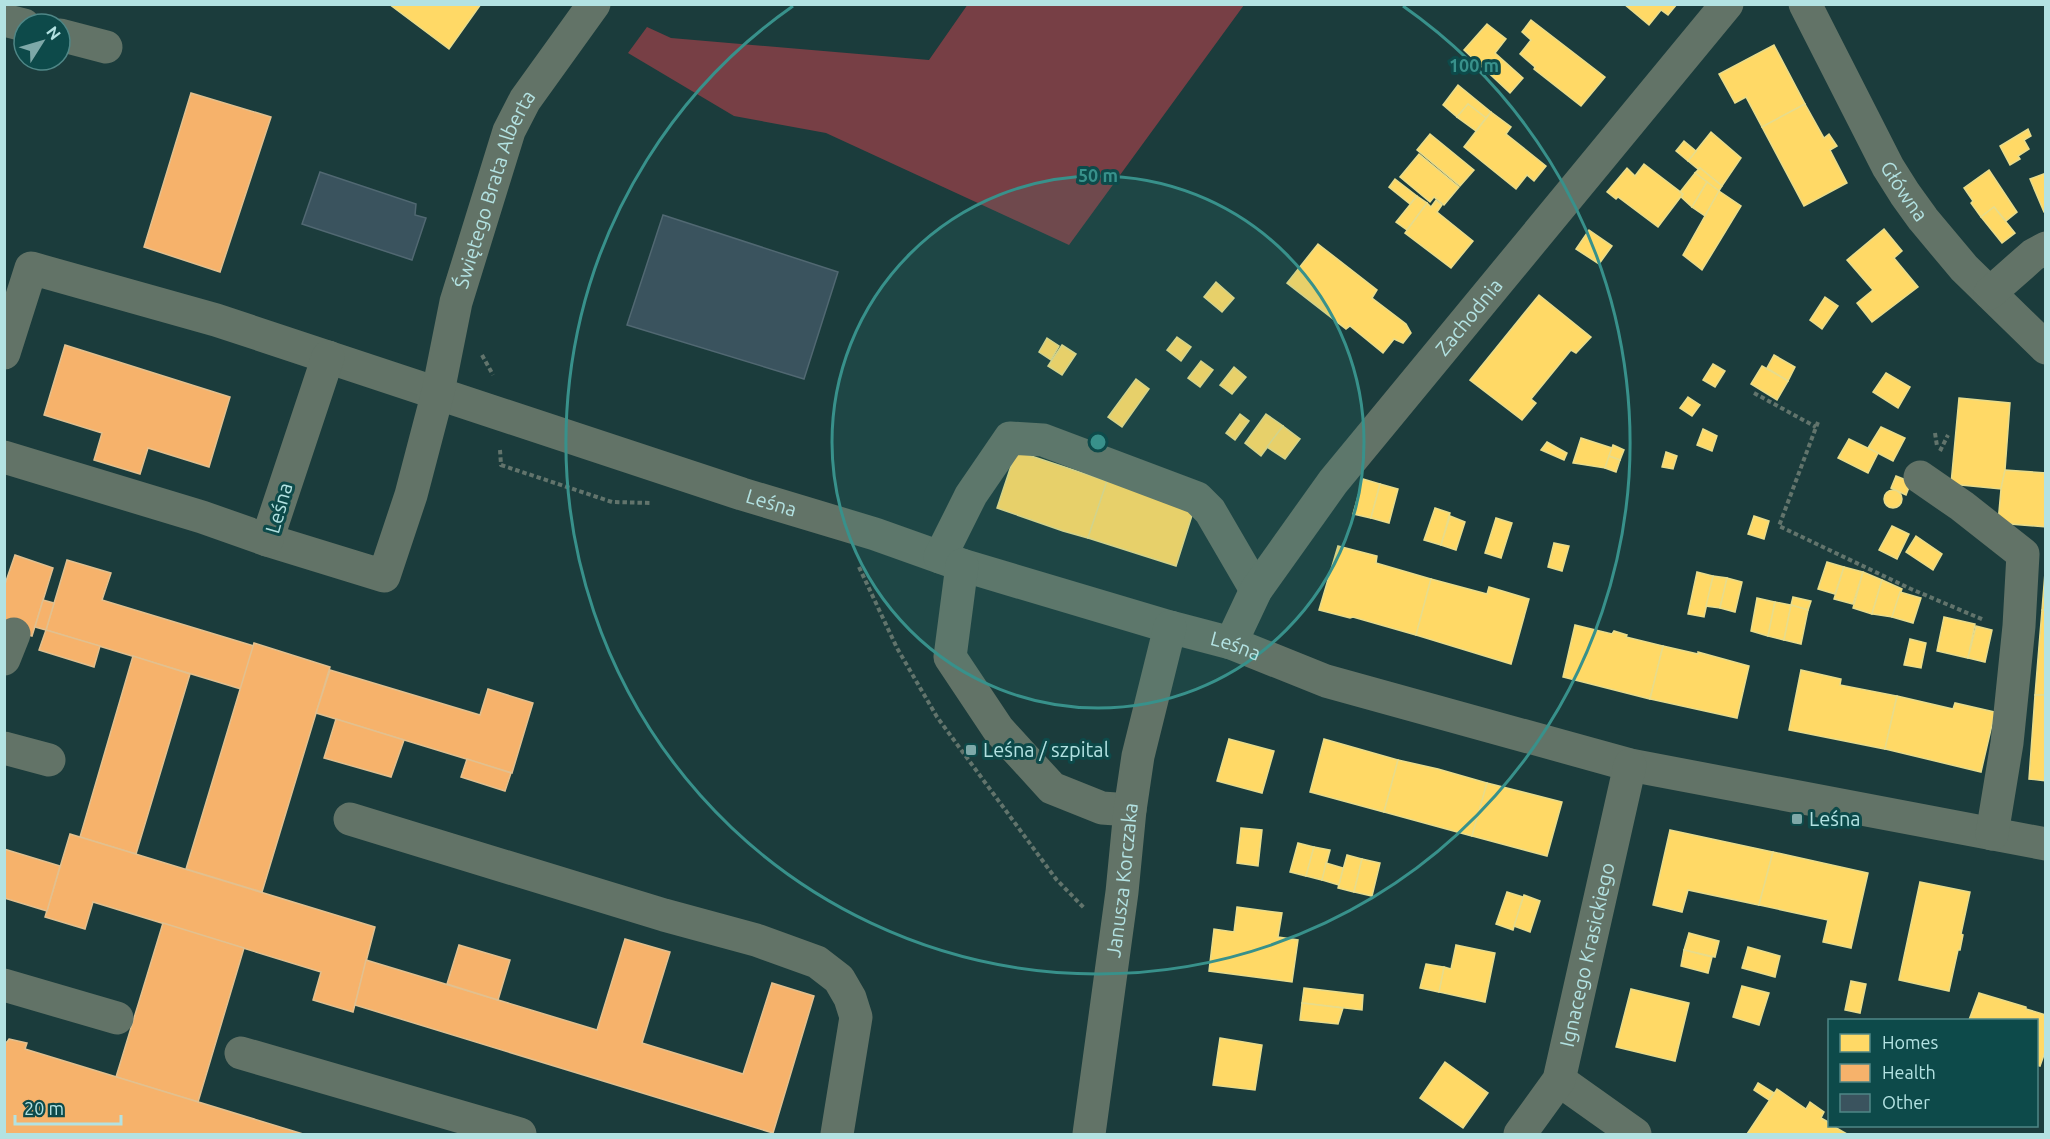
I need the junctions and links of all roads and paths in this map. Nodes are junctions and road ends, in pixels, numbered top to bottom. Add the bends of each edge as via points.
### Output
1 (594, 4) edge
2 (1727, 4) edge
3 (1805, 4) edge
4 (72, 38) edge
5 (106, 47) dead end
6 (2046, 248) edge
7 (1990, 293) junction
8 (479, 347) dead end
9 (2046, 348) edge
10 (4, 352) edge
11 (327, 357) junction
12 (438, 392) junction
13 (1754, 393) dead end
14 (507, 416) junction
15 (1948, 435) dead end
16 (4, 457) edge
17 (1929, 465) joint
18 (662, 503) dead end
19 (267, 540) junction
20 (951, 561) junction
21 (869, 569) dead end
22 (1256, 590) junction
23 (1170, 627) junction
24 (2018, 633) junction
25 (1231, 643) junction
26 (4, 748) edge
27 (49, 760) dead end
28 (1630, 765) junction
29 (1130, 810) junction
30 (350, 819) dead end
31 (1992, 834) junction
32 (2046, 844) edge
33 (1087, 912) dead end
34 (4, 985) edge
35 (117, 1018) dead end
36 (241, 1053) dead end
37 (1559, 1080) junction
38 (520, 1134) edge
39 (837, 1134) edge
40 (1089, 1134) edge
41 (1520, 1134) edge
42 (1635, 1134) edge

1 - 12 street, Świętego Brata Alberta via 525,100 509,131 456,302
2 - 22 street, Zachodnia via 1333,482
3 - 7 street, Główna via 1905,194 1964,268
4 - 5 street
6 - 7 street
7 - 9 street, Główna
8 - 14 path via 490,372 513,387
10 - 11 street via 31,268 216,320
11 - 12 street, Leśna
11 - 19 street, Leśna
12 - 14 street, Leśna
12 - 19 street, Leśna via 411,495 384,576
13 - 24 path via 1817,425 1779,525 1911,589
14 - 18 path via 500,447 501,465 612,502
14 - 20 street, Leśna
15 - 17 path
16 - 19 street
17 - 24 street via 1962,506 2024,554
20 - 22 street via 971,495 1010,438 1043,440 1197,498 1210,511
20 - 23 street, Leśna
20 - 29 street via 950,657 998,729 1052,788 1102,808
21 - 33 path via 858,566 897,648 937,717 1056,879
22 - 25 street, Zachodnia
23 - 25 street, Leśna
23 - 29 street, Janusza Korczaka via 1138,756
24 - 31 street via 2007,743
25 - 28 street, Leśna via 1326,681
26 - 27 street
28 - 31 street, Leśna
28 - 37 street, Ignacego Krasickiego
29 - 40 street, Janusza Korczaka
30 - 39 street via 756,940 817,962 838,979 856,1017
31 - 32 street, Leśna
34 - 35 street
36 - 38 street
37 - 41 street, Ignacego Krasickiego
37 - 42 street

